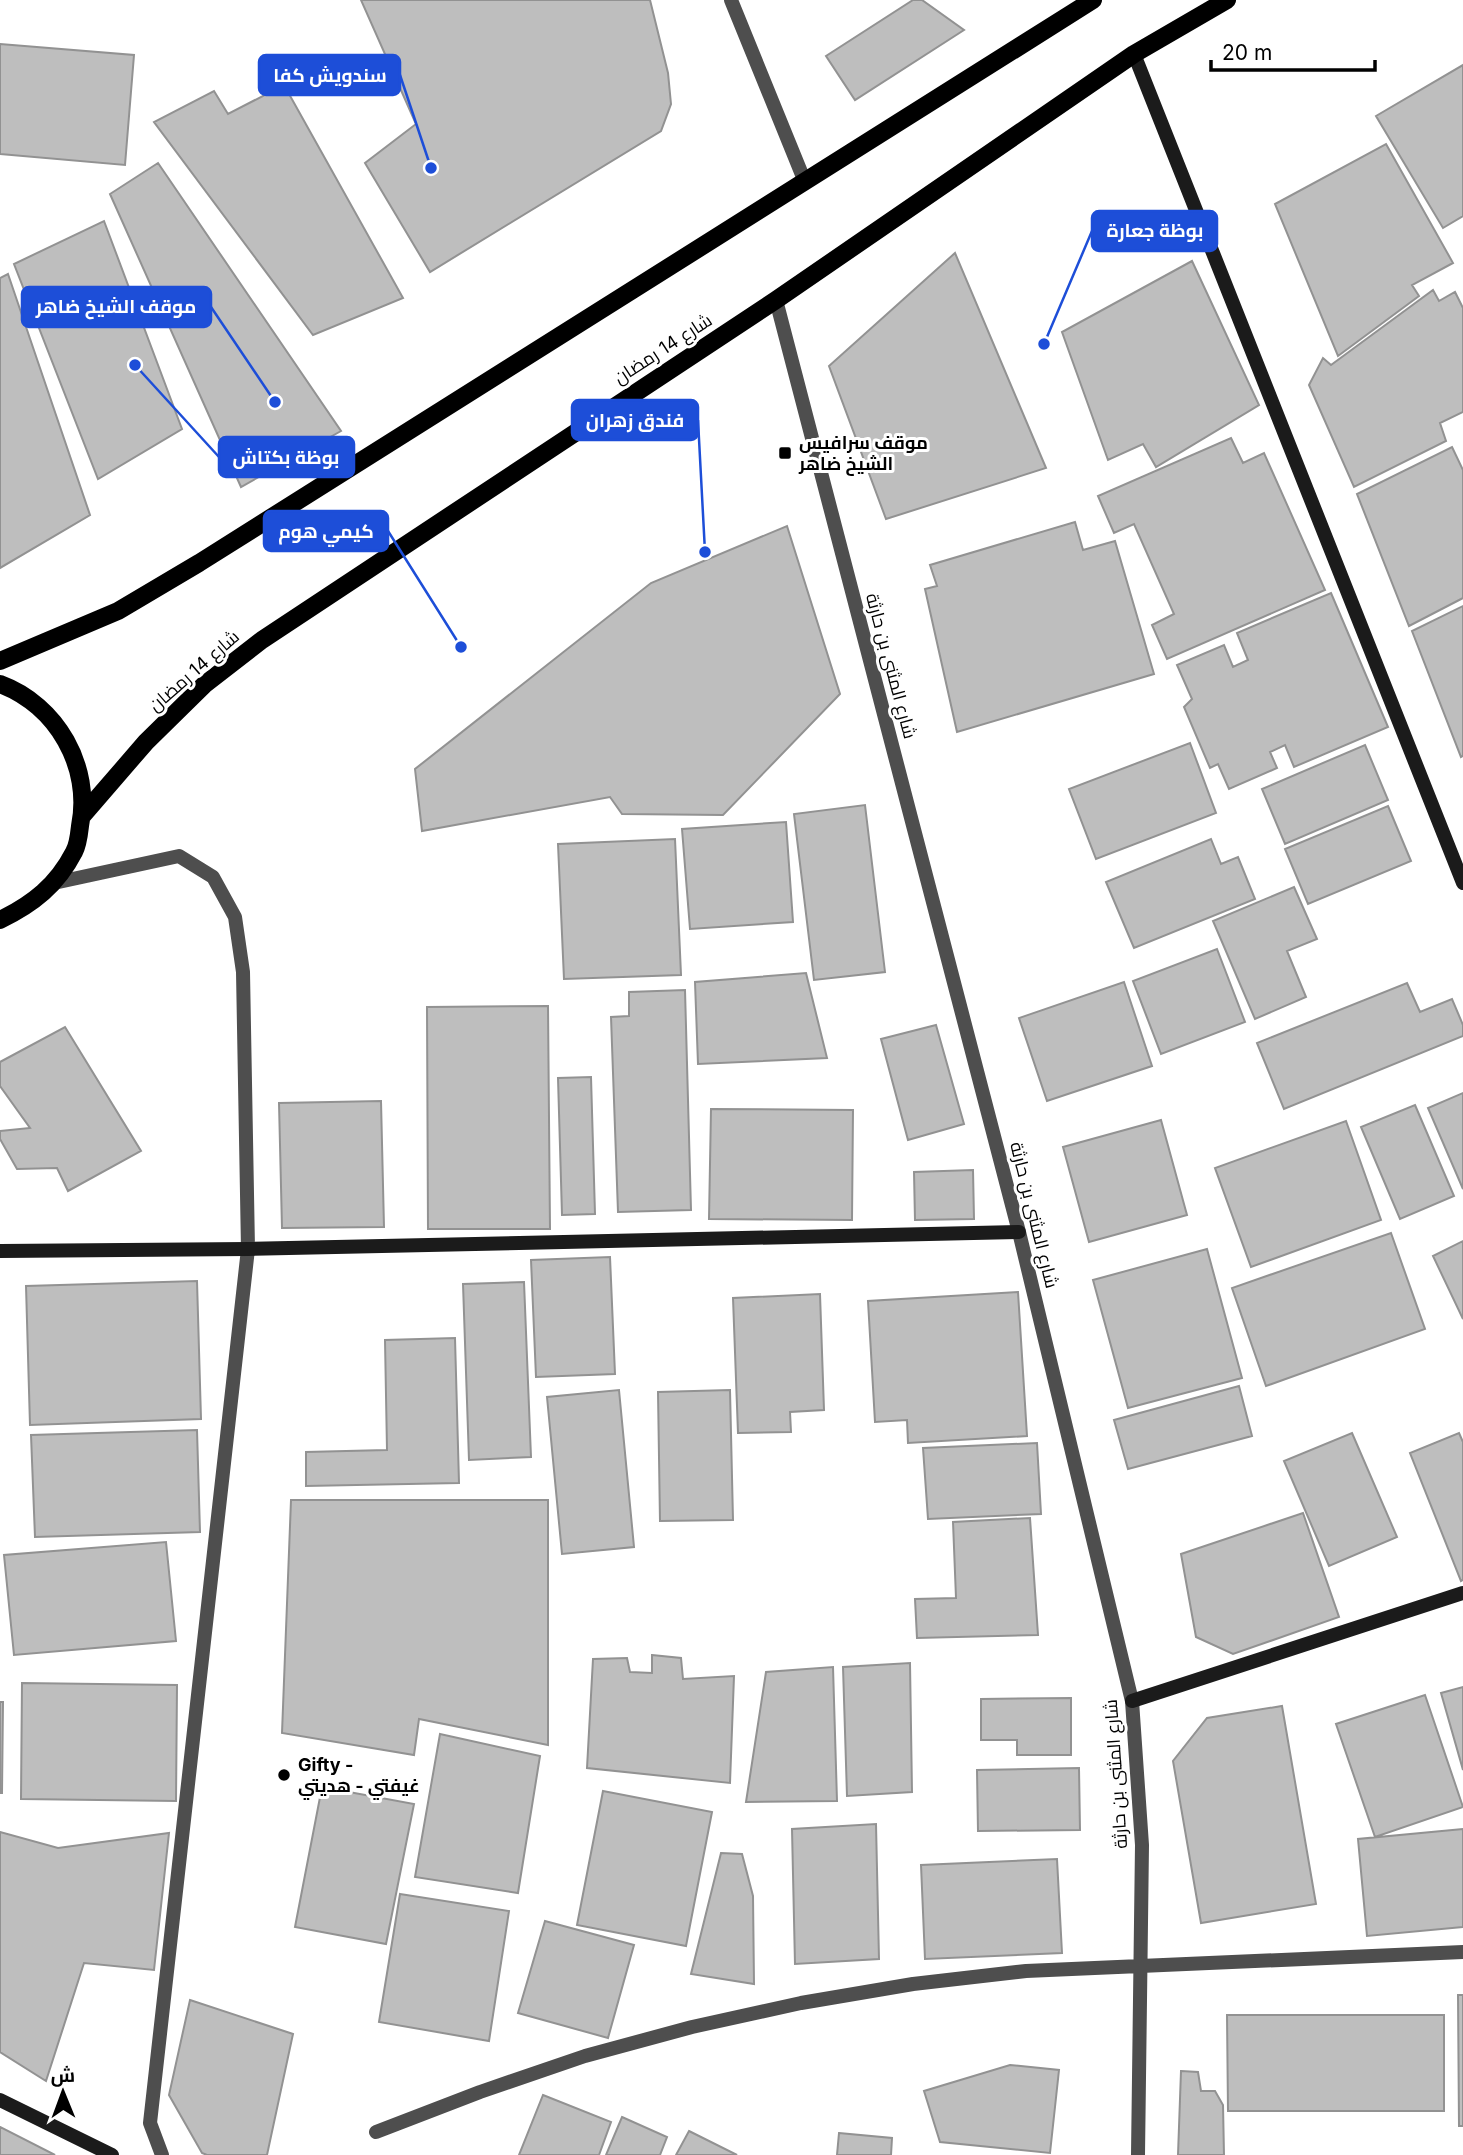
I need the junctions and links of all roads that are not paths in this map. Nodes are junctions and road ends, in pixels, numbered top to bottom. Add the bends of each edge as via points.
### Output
1 (731, 0) edge
2 (1093, 0) edge
3 (1227, 0) edge
4 (1134, 54) junction
5 (804, 182) junction
6 (776, 300) junction
7 (0, 662) edge
8 (0, 684) edge
9 (82, 816) junction
10 (54, 883) junction
11 (1463, 883) edge
12 (0, 920) edge
13 (1019, 1232) junction
14 (248, 1249) junction
15 (0, 1251) edge
16 (1463, 1593) edge
17 (1132, 1701) junction
18 (1463, 1952) edge
19 (1140, 1965) junction
20 (0, 2100) edge
21 (376, 2132) dead end
22 (113, 2155) edge
23 (162, 2155) edge
24 (1138, 2155) edge

1 - 5 street
2 - 5 main road
3 - 4 main road, شارع 14 رمضان
4 - 6 main road, شارع 14 رمضان
4 - 11 street
5 - 7 main road via 199,563 118,611
6 - 9 main road, شارع 14 رمضان via 262,640 175,713
6 - 13 street, شارع المثنى بن حارثة
8 - 9 main road via 39,706 65,737 80,775
9 - 10 main road via 75,850
10 - 12 main road via 27,907
10 - 14 street via 179,856 213,877 235,917 243,972
13 - 14 street
13 - 17 street, شارع المثنى بن حارثة
14 - 15 street
14 - 23 street via 150,2123
16 - 17 street
17 - 19 street, شارع المثنى بن حارثة via 1142,1845
18 - 19 street
19 - 21 street via 1026,1971 913,1984 787,2006 585,2056
19 - 24 street, شارع المثنى بن حارثة
20 - 22 street

